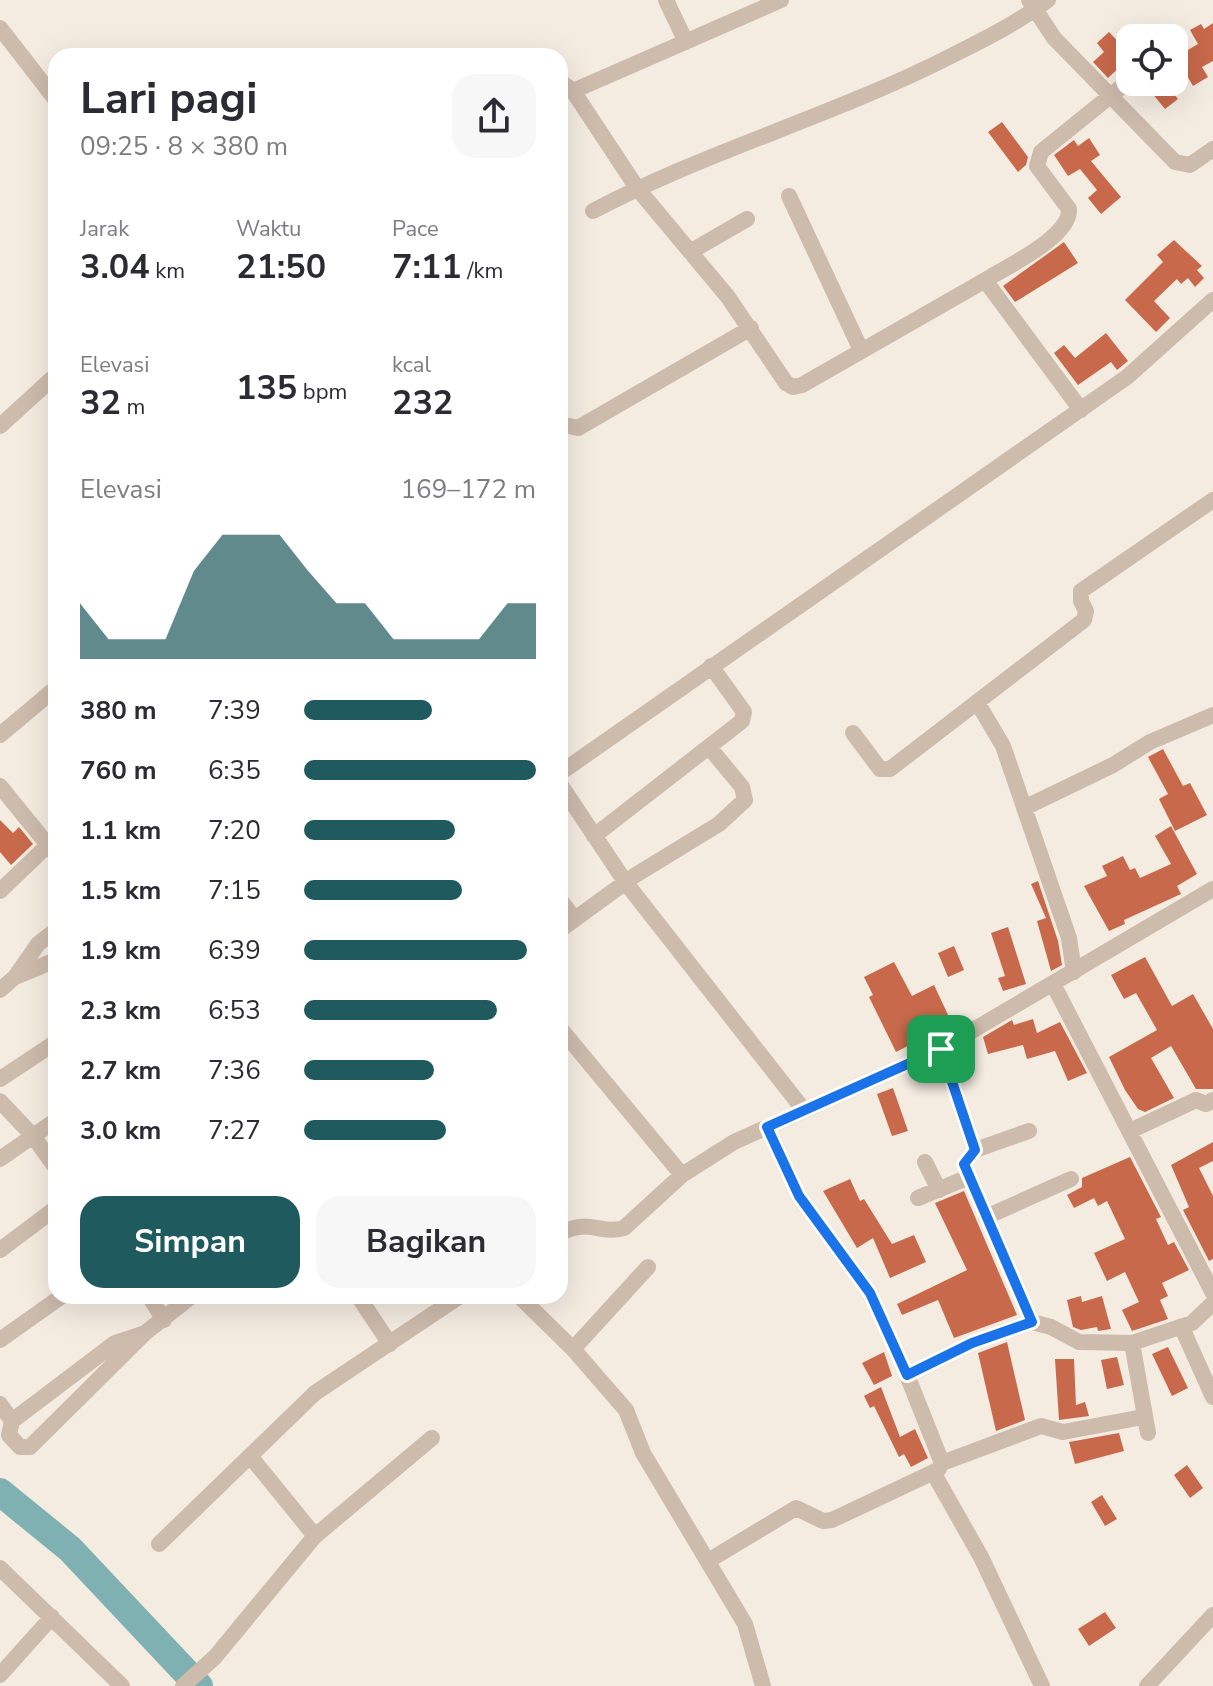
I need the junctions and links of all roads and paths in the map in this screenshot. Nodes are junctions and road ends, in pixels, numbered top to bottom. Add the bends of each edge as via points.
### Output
1 (666, 0) edge
2 (781, 0) edge
3 (1037, 3) edge
4 (0, 28) edge
5 (686, 42) junction
6 (568, 86) edge
7 (568, 87) edge
8 (48, 90) edge
9 (1116, 93) edge
10 (1111, 97) junction
11 (1210, 157) edge
12 (637, 188) junction
13 (789, 196) dead end
14 (593, 211) dead end
15 (747, 219) dead end
16 (690, 252) junction
17 (989, 278) junction
18 (1213, 300) edge
19 (751, 328) junction
20 (861, 350) junction
21 (48, 382) edge
22 (1081, 410) junction
23 (0, 426) edge
24 (568, 426) edge
25 (1213, 500) edge
26 (711, 666) junction
27 (48, 695) edge
28 (977, 702) junction
29 (1213, 715) edge
30 (853, 733) dead end
31 (0, 735) edge
32 (709, 747) junction
33 (568, 767) edge
34 (0, 786) edge
35 (568, 796) edge
36 (1024, 808) junction
37 (594, 836) junction
38 (48, 845) edge
39 (48, 853) edge
40 (626, 883) junction
41 (1213, 889) edge
42 (0, 891) edge
43 (568, 910) edge
44 (574, 918) junction
45 (568, 923) edge
46 (48, 936) edge
47 (48, 963) edge
48 (1074, 972) junction
49 (15, 977) junction
50 (1053, 984) junction
51 (0, 990) edge
52 (568, 1038) edge
53 (48, 1047) edge
54 (941, 1049) junction
55 (0, 1079) edge
56 (1213, 1100) edge
57 (0, 1101) edge
58 (803, 1109) junction
59 (48, 1126) edge
60 (767, 1127) junction
61 (1029, 1131) dead end
62 (1130, 1131) junction
63 (33, 1136) junction
64 (975, 1150) junction
65 (48, 1157) edge
66 (0, 1159) edge
67 (925, 1162) dead end
68 (682, 1175) junction
69 (969, 1177) junction
70 (1071, 1179) dead end
71 (939, 1190) junction
72 (918, 1198) dead end
73 (48, 1214) edge
74 (986, 1217) junction
75 (568, 1230) edge
76 (0, 1250) edge
77 (648, 1267) dead end
78 (1213, 1293) edge
79 (1213, 1303) edge
80 (51, 1304) edge
81 (156, 1304) edge
82 (183, 1304) edge
83 (363, 1304) edge
84 (437, 1304) edge
85 (527, 1304) edge
86 (164, 1320) junction
87 (1032, 1322) junction
88 (1182, 1328) junction
89 (145, 1333) junction
90 (0, 1340) edge
91 (1132, 1343) junction
92 (390, 1344) junction
93 (573, 1349) junction
94 (907, 1375) junction
95 (1213, 1397) edge
96 (0, 1404) edge
97 (12, 1421) junction
98 (432, 1438) dead end
99 (250, 1456) junction
100 (938, 1468) junction
101 (315, 1536) junction
102 (159, 1544) dead end
103 (708, 1561) junction
104 (0, 1568) edge
105 (1213, 1615) edge
106 (52, 1617) junction
107 (0, 1675) edge
108 (122, 1686) edge
109 (183, 1686) edge
110 (763, 1686) edge
111 (1042, 1686) edge
112 (1147, 1686) edge

1 - 5 street
2 - 5 street
3 - 10 street via 1054,38
3 - 12 street via 883,91
4 - 8 street
5 - 6 street
7 - 12 street
9 - 10 street
10 - 11 street via 1175,162 1190,165
10 - 17 street via 1037,157 1037,166 1069,209 1066,225
12 - 14 street
12 - 16 street
13 - 20 street
15 - 16 street
16 - 19 street
17 - 20 street
17 - 22 street via 989,289
18 - 22 street via 1127,377
19 - 20 street via 793,387
19 - 24 street via 578,428
21 - 23 street
22 - 26 street
25 - 28 street via 1081,591 1084,620
26 - 32 street via 744,717
26 - 33 street
27 - 31 street
28 - 30 street via 884,770
28 - 36 street via 1003,746
29 - 36 street
32 - 37 street
32 - 40 street via 742,787 745,800 719,824
34 - 38 street
35 - 37 street
36 - 48 street via 1069,938
37 - 40 street
39 - 42 street
40 - 44 street
40 - 58 street
41 - 48 street
43 - 44 street
44 - 45 street
46 - 49 street
47 - 49 street
48 - 50 street
49 - 51 street
50 - 54 street
50 - 62 street
52 - 68 street
53 - 55 street
54 - 58 street
54 - 64 street
56 - 62 street via 1196,1100
57 - 63 street
58 - 60 street
59 - 63 street
60 - 68 street
60 - 94 street via 799,1196 870,1293
61 - 64 street
62 - 78 street
63 - 65 street
63 - 66 street
64 - 69 street via 964,1164
67 - 71 street
68 - 75 street via 624,1228 579,1225
69 - 71 street
69 - 74 street
70 - 74 street
71 - 72 street
73 - 76 street
74 - 87 street
77 - 93 street
79 - 88 street
80 - 90 street
81 - 86 street
82 - 86 street
83 - 92 street
84 - 92 street
85 - 93 street
86 - 89 street
87 - 91 street via 1079,1342
87 - 94 street via 972,1343
88 - 91 street
88 - 95 street
89 - 97 street via 115,1343
89 - 97 street via 30,1447 20,1447 9,1435
91 - 100 street via 1146,1425 1063,1432 1041,1426
92 - 99 street via 315,1393
93 - 103 street via 626,1410 643,1453
94 - 100 street
96 - 97 street
98 - 101 street
99 - 101 street
99 - 102 street
100 - 103 street via 832,1520 796,1508
100 - 111 street
101 - 109 street
103 - 110 street via 745,1624
104 - 106 street
105 - 112 street
106 - 107 street
106 - 108 street

